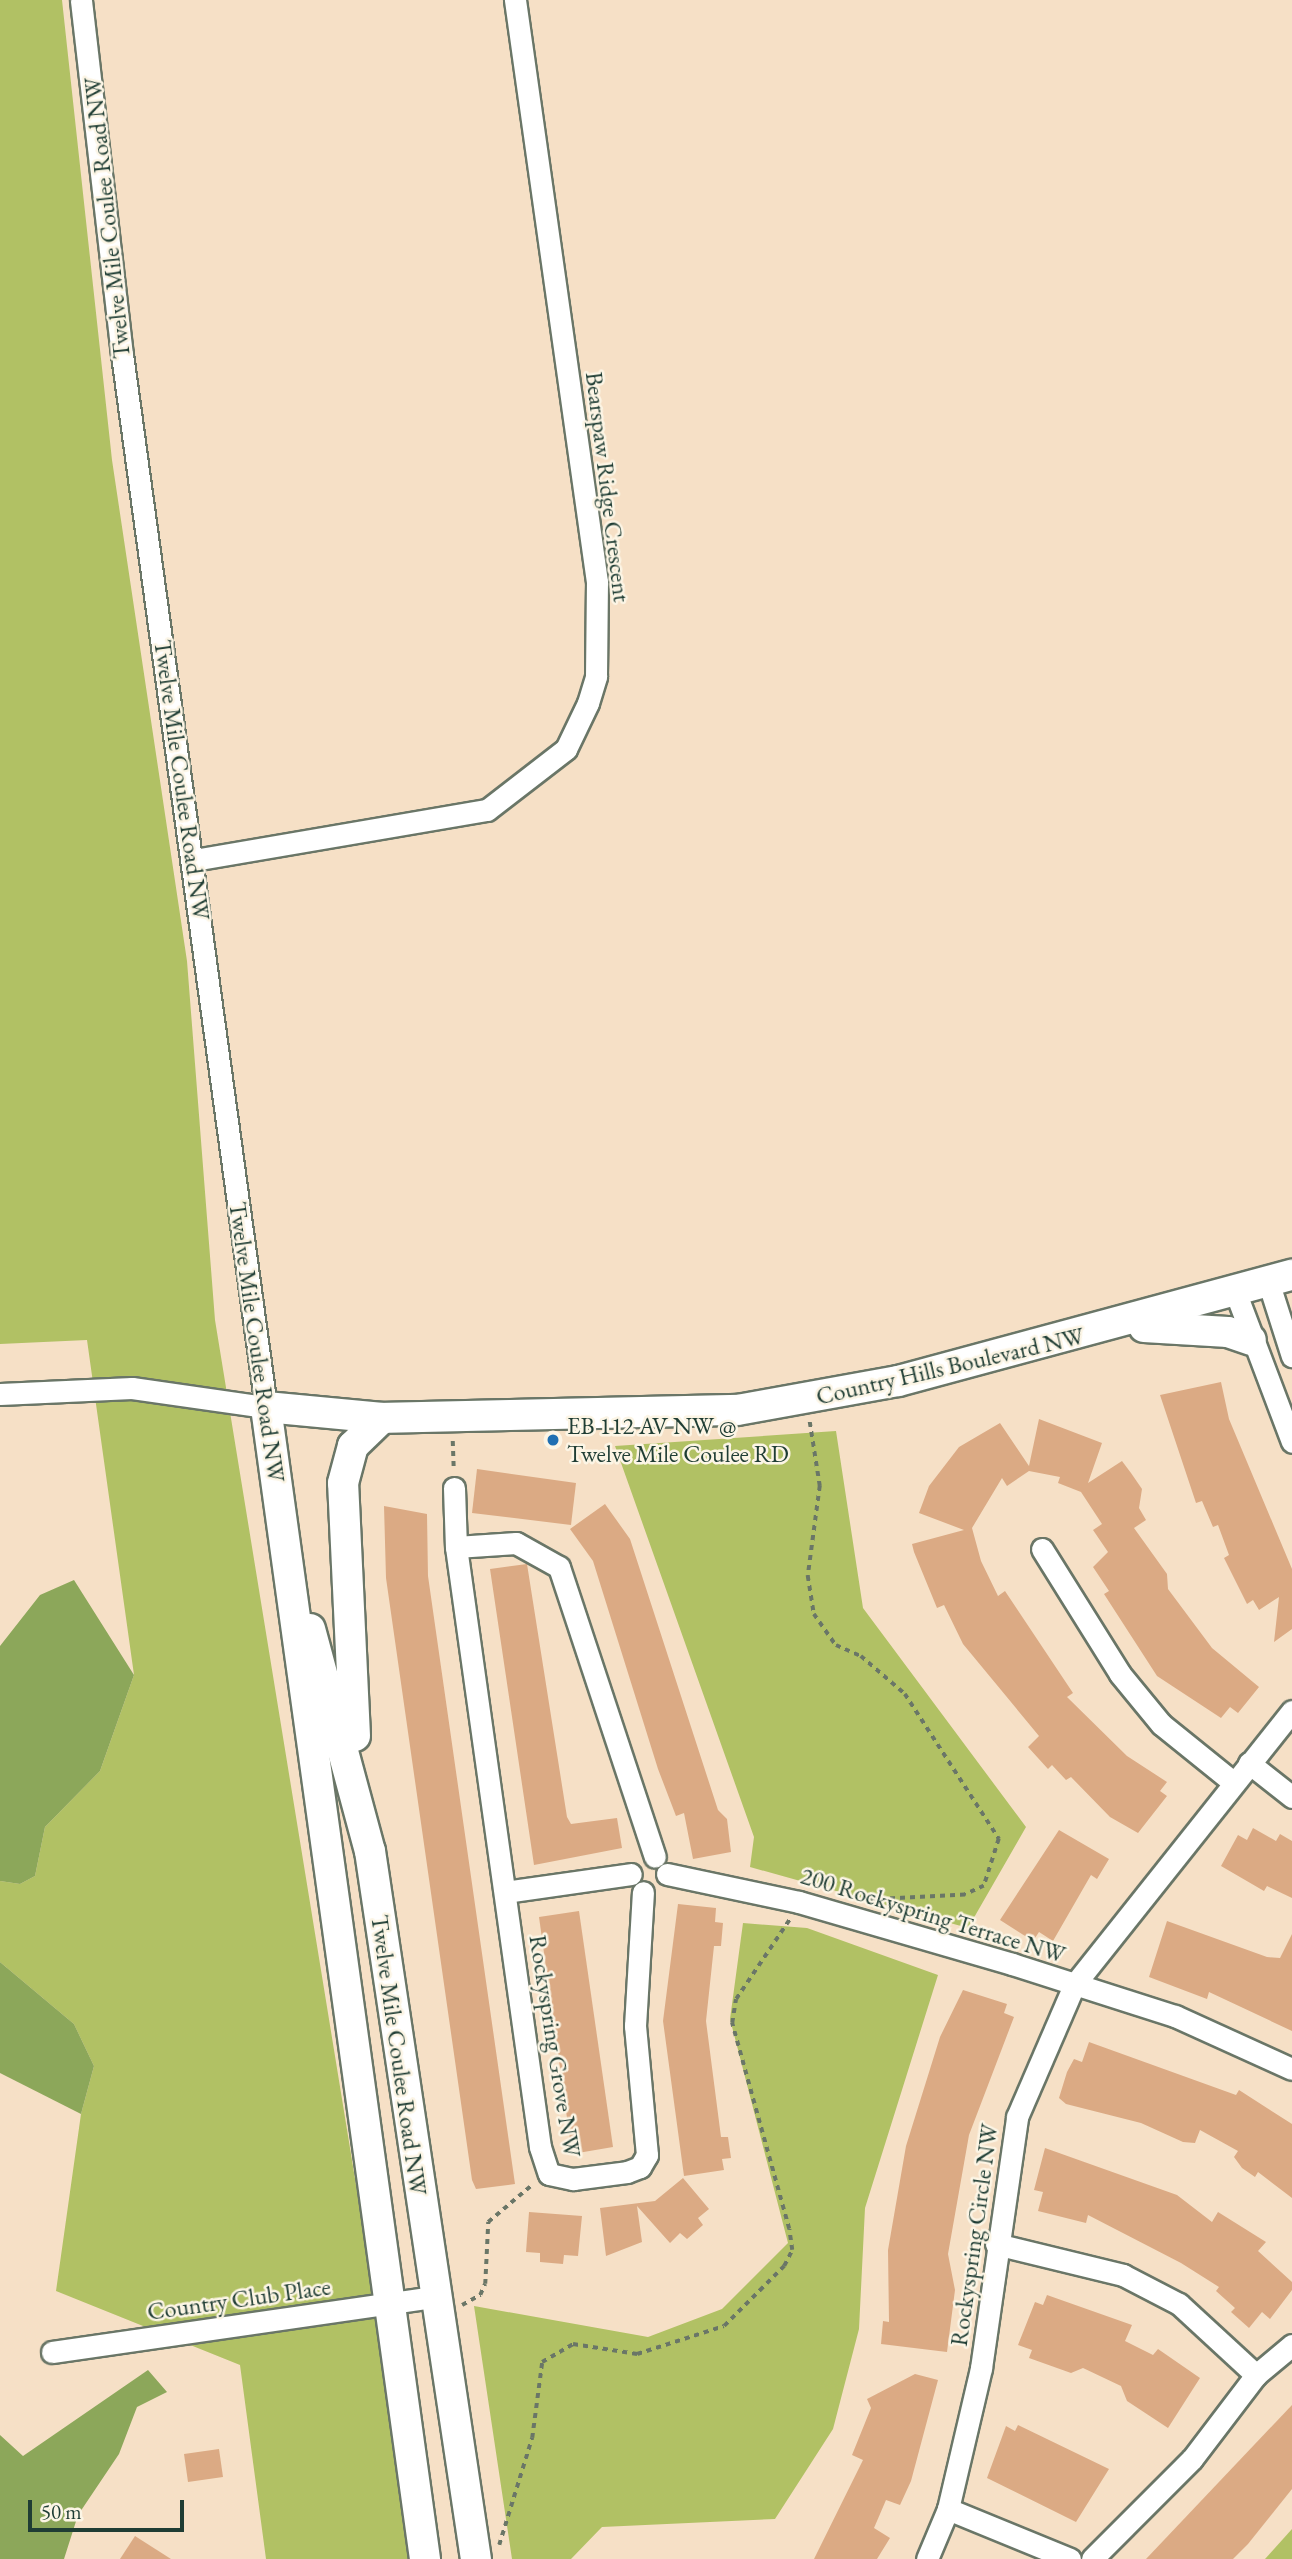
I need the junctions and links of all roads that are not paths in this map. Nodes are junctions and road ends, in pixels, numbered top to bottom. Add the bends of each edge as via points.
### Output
1 (81, 0) edge
2 (515, 0) edge
3 (194, 860) junction
4 (1280, 1278) edge
5 (1234, 1292) junction
6 (1119, 1326) junction
7 (1251, 1340) junction
8 (1292, 1356) edge
9 (0, 1394) edge
10 (266, 1407) junction
11 (382, 1418) junction
12 (1292, 1442) edge
13 (454, 1488) road end
14 (456, 1547) junction
15 (1042, 1549) dead end
16 (288, 1558) junction
17 (1292, 1711) edge
18 (1249, 1763) junction
19 (1233, 1782) junction
20 (1292, 1797) edge
21 (360, 1799) junction
22 (661, 1866) junction
23 (631, 1874) junction
24 (505, 1892) junction
25 (643, 1892) junction
26 (1074, 1985) junction
27 (1292, 2069) edge
28 (996, 2244) junction
29 (388, 2303) junction
30 (435, 2305) junction
31 (1292, 2345) edge
32 (52, 2352) dead end
33 (1256, 2375) junction
34 (948, 2509) junction
35 (486, 2555) edge
36 (425, 2559) edge
37 (927, 2559) edge
38 (1070, 2559) edge
39 (1092, 2559) edge

1 - 3 street, Twelve Mile Coulee Road NW via 122,355
2 - 3 street, Bearspaw Ridge Crescent via 597,582 596,676 588,703 566,749 486,810
3 - 10 street, Twelve Mile Coulee Road NW
4 - 5 main road, Country Hills Boulevard NW
4 - 8 street
5 - 6 main road, Country Hills Boulevard NW
5 - 7 street
6 - 7 main road via 1228,1332
6 - 11 main road, Country Hills Boulevard NW via 807,1399 685,1413
7 - 12 street
9 - 10 street via 132,1388
10 - 11 main road, Country Hills Boulevard NW
10 - 16 main road, Twelve Mile Coulee Road NW
11 - 21 main road via 353,1446 343,1483 342,1562
13 - 14 street, Rockyspring Grove NW
14 - 22 street via 516,1543 559,1567
14 - 24 street, Rockyspring Grove NW
15 - 19 street via 1120,1674 1161,1724
16 - 21 main road, Twelve Mile Coulee Road NW
16 - 29 main road, Twelve Mile Coulee Road NW
17 - 18 street, Rockyspring Circle NW
18 - 19 street, Rockyspring Circle NW
18 - 20 street
19 - 26 street, Rockyspring Circle NW
21 - 30 main road, Twelve Mile Coulee Road NW
22 - 23 street via 639,1859
22 - 25 street via 660,1889
22 - 26 street, 200 Rockyspring Terrace NW via 847,1915
23 - 24 street
23 - 25 street
24 - 25 street, Rockyspring Grove NW via 540,2147 549,2174 573,2179 627,2172 640,2167 647,2155 635,2026
26 - 27 street, 200 Rockyspring Terrace NW via 1175,2017
26 - 28 street, Rockyspring Circle NW via 1017,2117
28 - 33 street via 1123,2275 1179,2304
28 - 34 street, Rockyspring Circle NW via 981,2368
29 - 30 street, Country Club Place
29 - 32 street, Country Club Place
29 - 36 main road, Twelve Mile Coulee Road NW
30 - 35 main road, Twelve Mile Coulee Road NW
31 - 33 street
33 - 39 street via 1192,2459
34 - 37 street, Rockyspring Circle NW
34 - 38 street

